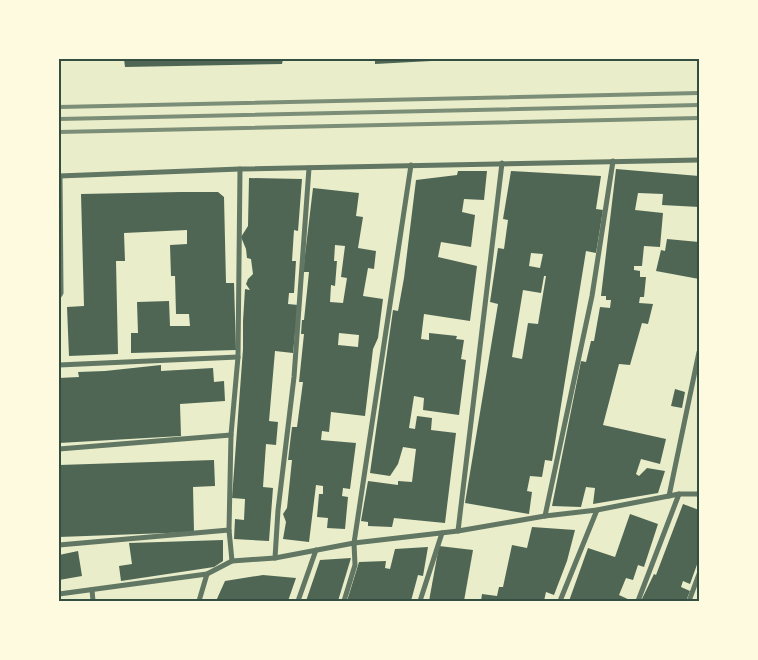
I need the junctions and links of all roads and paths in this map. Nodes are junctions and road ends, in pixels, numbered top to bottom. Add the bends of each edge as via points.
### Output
1 (699, 160) edge
2 (613, 161) junction
3 (502, 163) junction
4 (411, 165) junction
5 (309, 168) junction
6 (240, 169) junction
7 (60, 176) edge
8 (59, 296) edge
9 (699, 352) edge
10 (238, 357) junction
11 (59, 365) edge
12 (232, 436) junction
13 (59, 449) edge
14 (680, 494) junction
15 (699, 494) edge
16 (669, 496) junction
17 (597, 510) junction
18 (545, 516) junction
19 (229, 530) junction
20 (458, 531) junction
21 (442, 532) junction
22 (354, 542) junction
23 (59, 545) edge
24 (316, 550) junction
25 (275, 558) junction
26 (232, 561) junction
27 (207, 574) junction
28 (699, 574) edge
29 (92, 590) junction
30 (59, 594) edge
31 (92, 601) edge
32 (199, 601) edge
33 (298, 601) edge
34 (344, 601) edge
35 (420, 601) edge
36 (560, 601) edge
37 (638, 601) edge
38 (689, 601) edge

1 - 2 street
2 - 3 street
2 - 18 street via 592,296
3 - 4 street
3 - 20 street
4 - 5 street
4 - 22 street
5 - 6 street
5 - 25 street via 294,377
6 - 7 street
6 - 10 street
7 - 8 street
9 - 16 street
10 - 11 street
10 - 12 street
12 - 13 street
12 - 19 street
14 - 15 street
14 - 16 street
14 - 37 street
16 - 17 street
17 - 18 street
17 - 36 street
18 - 20 street
19 - 23 street
19 - 26 street
20 - 21 street
21 - 22 street
21 - 35 street
22 - 24 street
22 - 34 street via 355,565
24 - 25 street
24 - 33 street
25 - 26 street
26 - 27 street
27 - 29 street
27 - 32 street
28 - 38 street
29 - 30 street
29 - 31 street

